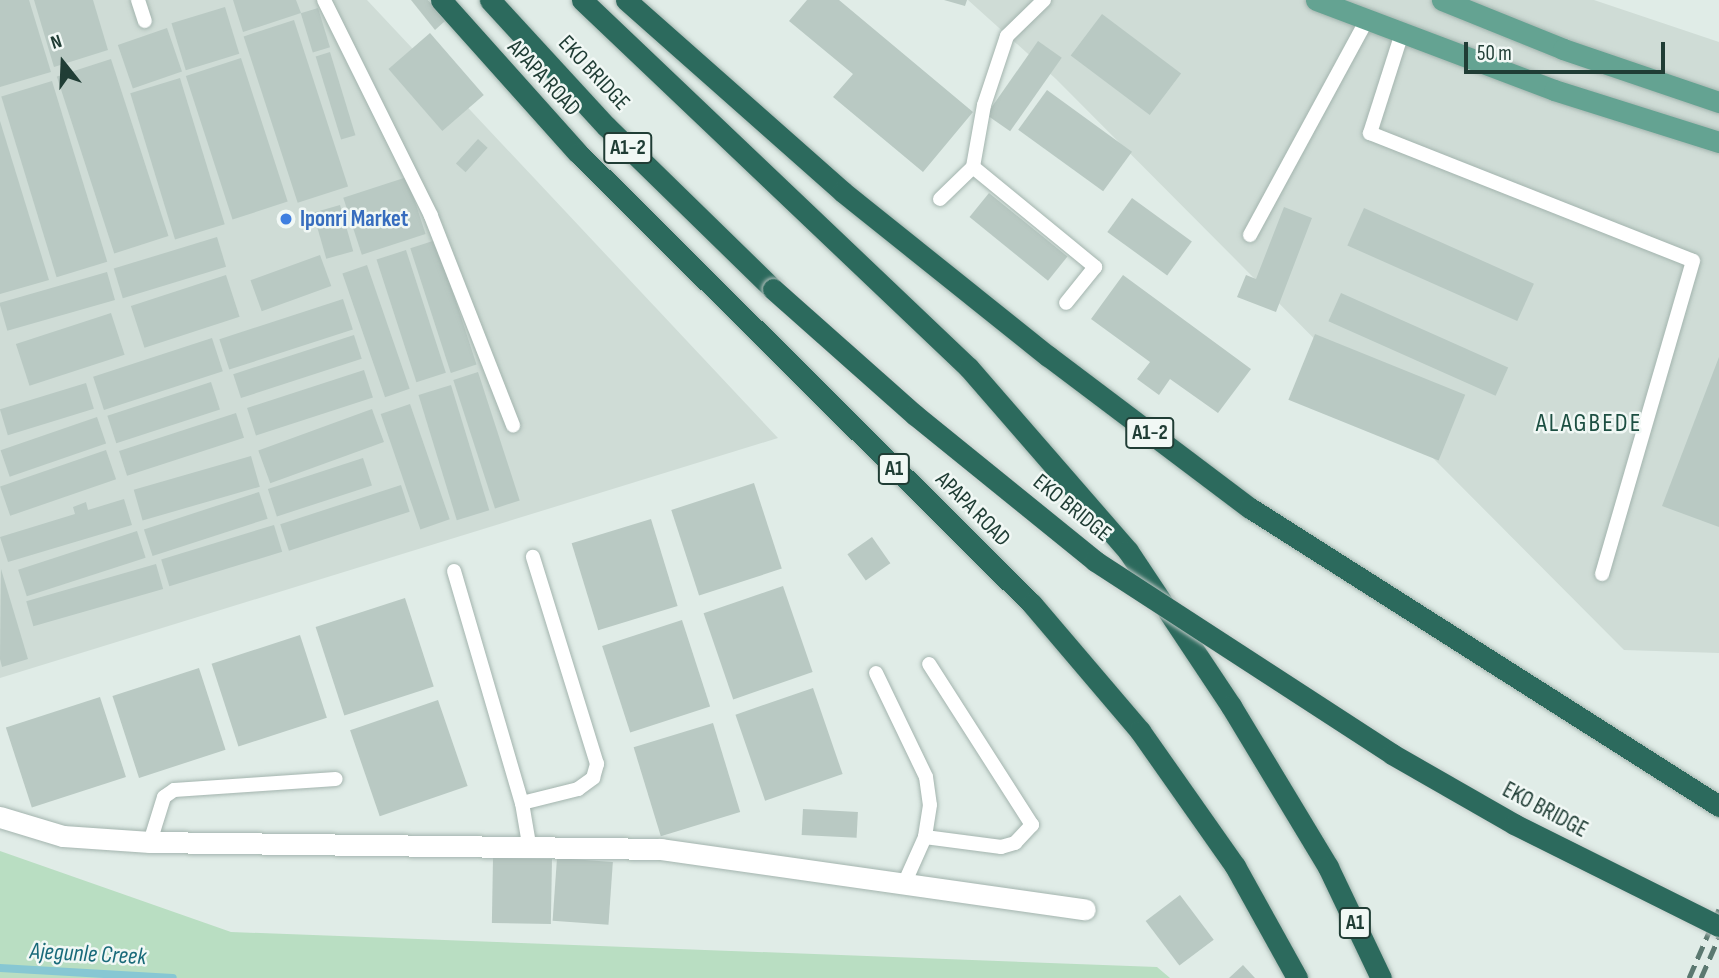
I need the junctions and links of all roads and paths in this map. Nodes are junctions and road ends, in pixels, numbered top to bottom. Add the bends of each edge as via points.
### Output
1 (138, 0) edge
2 (324, 0) edge
3 (441, 0) edge
4 (490, 0) edge
5 (582, 0) edge
6 (626, 0) edge
7 (1044, 0) edge
8 (1316, 0) edge
9 (1442, 0) edge
10 (145, 21) dead end
11 (1366, 21) junction
12 (1401, 36) junction
13 (1719, 102) edge
14 (1719, 142) edge
15 (973, 167) junction
16 (940, 198) dead end
17 (1250, 235) dead end
18 (1066, 303) dead end
19 (513, 425) dead end
20 (533, 557) dead end
21 (454, 571) dead end
22 (1602, 574) dead end
23 (929, 664) dead end
24 (876, 673) dead end
25 (335, 779) dead end
26 (522, 803) junction
27 (1719, 806) edge
28 (0, 817) edge
29 (925, 837) junction
30 (150, 842) junction
31 (529, 844) junction
32 (904, 884) junction
33 (1085, 909) dead end
34 (1719, 926) edge
35 (1297, 978) edge
36 (1381, 978) edge

1 - 10 lane
2 - 19 lane via 431,216
3 - 35 highway, APAPA ROAD / A1 via 578,153 1032,604 1140,732 1235,866
4 - 34 highway, EKO BRIDGE / A1-2, bridge via 606,126 773,289 915,415 1095,561 1392,754 1514,824
5 - 36 highway, A1, bridge via 969,368 1128,551 1231,706 1328,867
6 - 27 highway, A1-2 via 843,192 1048,356 1250,508
7 - 15 lane via 1007,36 984,105
8 - 11 main road
9 - 13 main road via 1563,50
11 - 12 main road
11 - 17 lane
12 - 14 main road
12 - 22 lane via 1370,133 1693,261
15 - 16 lane
15 - 18 lane via 1095,267
20 - 26 lane via 597,764 593,778 578,789
21 - 26 lane
23 - 29 lane via 1032,825 1015,844 1000,847
24 - 29 lane via 926,778 930,805
25 - 30 lane via 174,790 164,797
26 - 31 lane
28 - 30 street via 63,836
29 - 32 lane
30 - 31 street
31 - 32 street via 661,849
32 - 33 street

